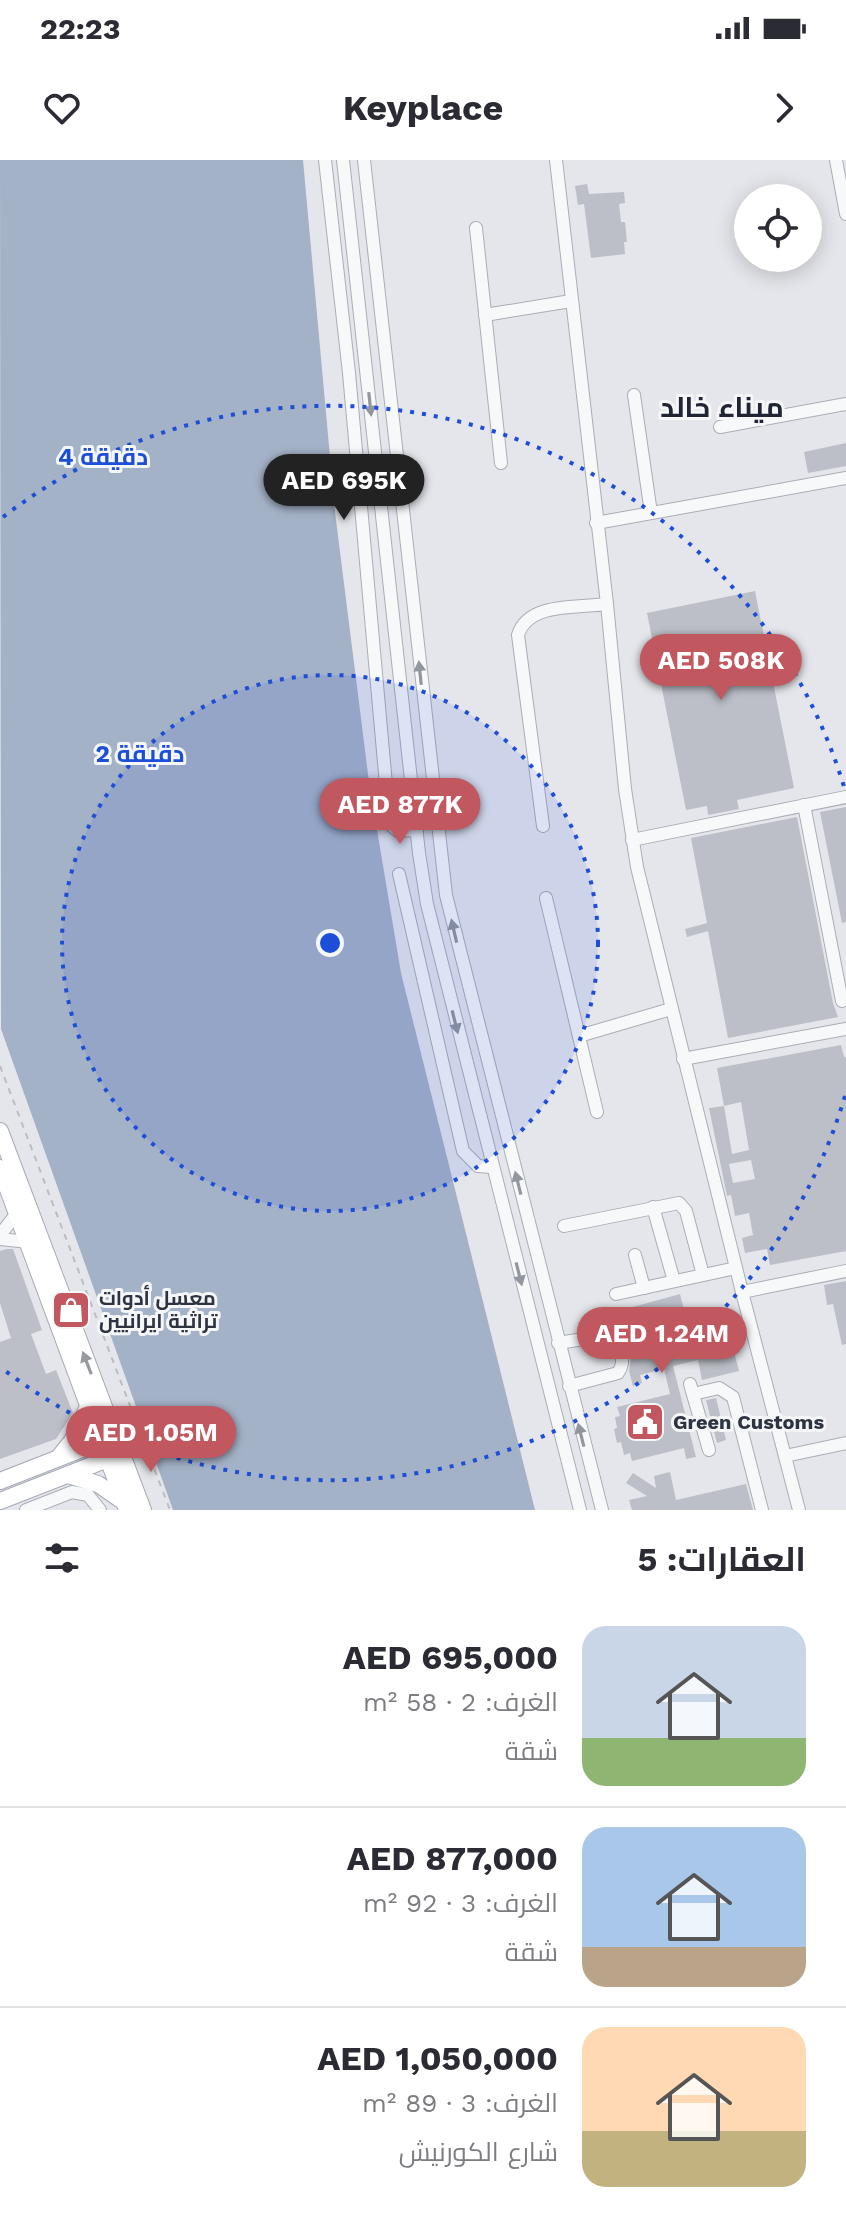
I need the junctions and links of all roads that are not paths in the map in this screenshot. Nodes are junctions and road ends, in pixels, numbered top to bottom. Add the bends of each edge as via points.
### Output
1 (325, 160) edge
2 (364, 160) edge
3 (556, 160) edge
4 (836, 160) edge
5 (343, 166) edge
6 (846, 214) edge
7 (476, 228) dead end
8 (376, 261) junction
9 (571, 301) junction
10 (359, 313) junction
11 (342, 315) junction
12 (485, 315) junction
13 (366, 372) junction
14 (349, 373) junction
15 (634, 395) dead end
16 (846, 404) edge
17 (720, 427) dead end
18 (501, 463) dead end
19 (846, 478) edge
20 (651, 513) junction
21 (596, 523) junction
22 (607, 604) junction
23 (410, 770) junction
24 (386, 772) junction
25 (846, 797) edge
26 (804, 805) junction
27 (543, 826) dead end
28 (417, 830) junction
29 (632, 840) junction
30 (399, 874) dead end
31 (546, 898) dead end
32 (842, 1001) dead end
33 (671, 1009) junction
34 (846, 1029) edge
35 (579, 1036) junction
36 (683, 1059) junction
37 (476, 1103) junction
38 (453, 1109) junction
39 (597, 1112) dead end
40 (0, 1131) edge
41 (492, 1167) junction
42 (0, 1168) edge
43 (653, 1207) junction
44 (17, 1213) junction
45 (564, 1226) dead end
46 (0, 1237) edge
47 (28, 1242) junction
48 (635, 1255) dead end
49 (736, 1268) junction
50 (846, 1271) edge
51 (703, 1275) junction
52 (674, 1281) junction
53 (644, 1288) junction
54 (742, 1292) junction
55 (616, 1294) dead end
56 (558, 1343) junction
57 (569, 1386) junction
58 (88, 1407) junction
59 (108, 1439) junction
60 (846, 1443) edge
61 (709, 1450) dead end
62 (115, 1456) junction
63 (785, 1456) junction
64 (51, 1463) junction
65 (68, 1475) junction
66 (0, 1481) edge
67 (0, 1501) edge
68 (20, 1505) edge
69 (126, 1506) edge
70 (100, 1510) edge
71 (143, 1510) edge
72 (580, 1510) edge
73 (602, 1510) edge
74 (762, 1510) edge
75 (799, 1510) edge

1 - 11 street
2 - 8 street
3 - 9 street
4 - 6 street
5 - 8 street via 354,196 360,260
5 - 10 street
7 - 12 street
56 -> 8 street via 442,868
9 - 12 street
9 - 21 street
10 - 11 street
10 - 13 street
11 - 14 street
12 - 18 street
13 - 14 street
13 -> 23 street
14 - 24 street
15 - 20 street
16 - 17 street
19 - 20 street
20 - 21 street
21 - 22 street
22 - 27 street via 541,612 524,623 518,635
22 - 29 street
23 - 24 street
23 - 28 street
24 - 28 street via 392,826
25 - 26 street
26 - 29 street
26 - 32 street
28 -> 37 street via 432,929
29 - 33 street
30 - 38 street
31 - 35 street
33 - 35 street
33 - 36 street
34 - 36 street
35 - 39 street
36 - 49 street
37 - 38 street
37 - 41 street
38 - 41 street via 466,1157 478,1166
59 -> 40 main road
41 -> 72 street
42 - 44 main road
43 - 45 street
43 - 51 street via 676,1203 685,1208
43 - 52 street
44 - 46 street
44 - 47 main road
46 - 47 street
47 - 58 main road
48 - 53 street
49 - 51 street
49 - 54 street
50 - 54 street
51 - 52 street
52 - 53 street
53 - 55 street
54 - 63 street
56 - 57 street
56 - 57 street via 609,1335 619,1344 618,1373
73 -> 57 street
58 - 59 main road
58 - 64 main road via 72,1441
59 - 62 main road
59 - 64 main road
60 - 63 street
61 - 74 street via 692,1389 719,1388 733,1397
62 - 65 main road
62 - 69 main road
62 - 71 main road
63 - 75 street
64 - 66 main road
65 - 68 main road
65 - 69 main road via 98,1484
67 - 68 main road
68 - 70 street via 72,1492 88,1495

